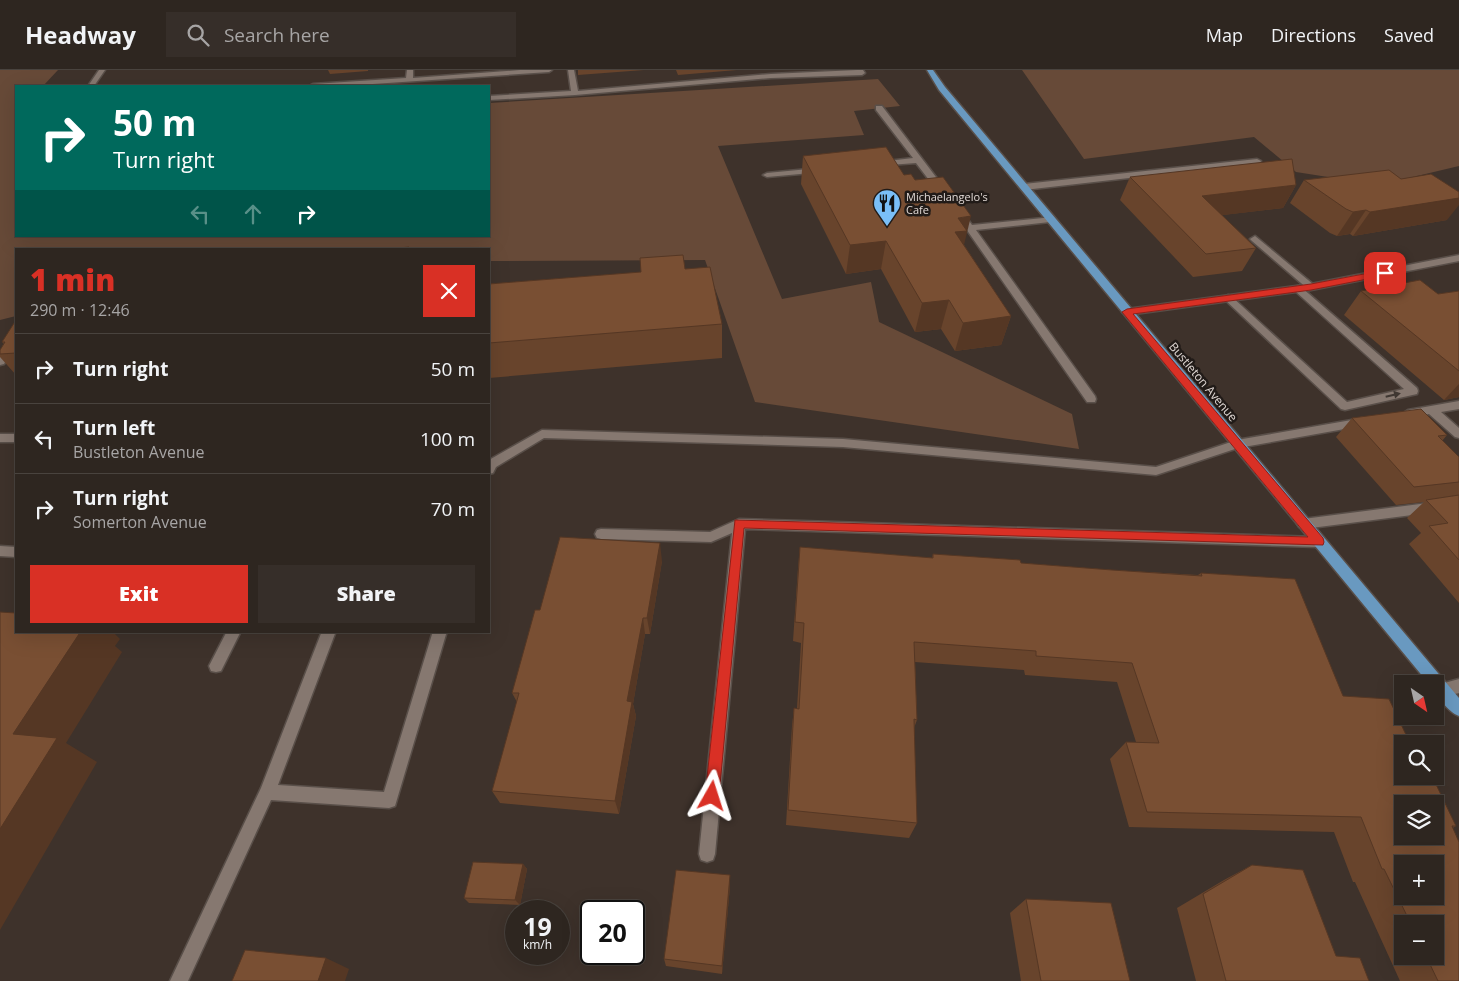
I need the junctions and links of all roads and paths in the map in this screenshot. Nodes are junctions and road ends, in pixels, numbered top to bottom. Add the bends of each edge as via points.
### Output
1 (102, 70) edge
2 (410, 70) edge
3 (549, 70) edge
4 (571, 70) edge
5 (860, 70) edge
6 (930, 70) edge
7 (770, 73) edge
8 (409, 80) junction
9 (92, 85) edge
10 (329, 85) edge
11 (575, 93) junction
12 (490, 98) edge
13 (879, 108) dead end
14 (918, 160) junction
15 (1257, 161) edge
16 (871, 165) edge
17 (824, 169) edge
18 (767, 175) dead end
19 (1024, 187) junction
20 (947, 198) edge
21 (953, 206) edge
22 (1050, 219) junction
23 (970, 228) junction
24 (1255, 239) dead end
25 (1459, 258) edge
26 (1311, 287) junction
27 (1298, 289) junction
28 (1228, 298) junction
29 (1127, 312) junction
30 (15, 337) edge
31 (0, 362) edge
32 (1091, 399) dead end
33 (1459, 405) edge
34 (1432, 410) junction
35 (1392, 417) edge
36 (1373, 420) edge
37 (1459, 434) edge
38 (0, 438) edge
39 (15, 438) edge
40 (1237, 444) junction
41 (490, 465) edge
42 (1459, 504) edge
43 (739, 524) junction
44 (1304, 524) junction
45 (601, 534) dead end
46 (1318, 542) junction
47 (0, 551) edge
48 (15, 552) edge
49 (233, 633) edge
50 (328, 633) edge
51 (439, 633) edge
52 (216, 666) dead end
53 (1429, 675) edge
54 (1459, 686) edge
55 (1444, 690) edge
56 (1444, 692) edge
57 (1459, 708) edge
58 (267, 792) junction
59 (707, 854) dead end
60 (179, 981) edge

1 - 9 street
2 - 8 street
3 - 8 street
4 - 11 street
5 - 7 street via 862,73
6 - 19 main road, Bustleton Avenue
7 - 11 street
8 - 10 street
11 - 12 street
13 - 14 street
14 - 16 street
14 - 20 street
15 - 19 street
17 - 18 street
19 - 22 main road, Bustleton Avenue
21 - 23 street
22 - 23 street
22 - 29 main road, Bustleton Avenue
23 - 32 street
24 - 26 street
25 - 26 street
26 - 27 street
27 - 28 street
28 -> 27 street via 1345,406 1413,391
28 - 29 street
29 - 40 main road, Bustleton Avenue
30 - 31 street
33 - 34 street
34 - 35 street
34 - 37 street
36 - 40 street
38 - 39 street
40 - 41 street via 1156,471 843,443 542,434
40 - 44 main road, Bustleton Avenue
42 - 44 street
43 - 45 street via 711,537
43 - 46 street
43 - 59 street
44 - 46 main road, Bustleton Avenue
46 - 53 main road, Bustleton Avenue
47 - 48 street
49 - 52 street
50 - 58 street
51 - 58 street via 389,800
54 - 55 street
56 - 57 main road, Bustleton Avenue
58 - 60 street

